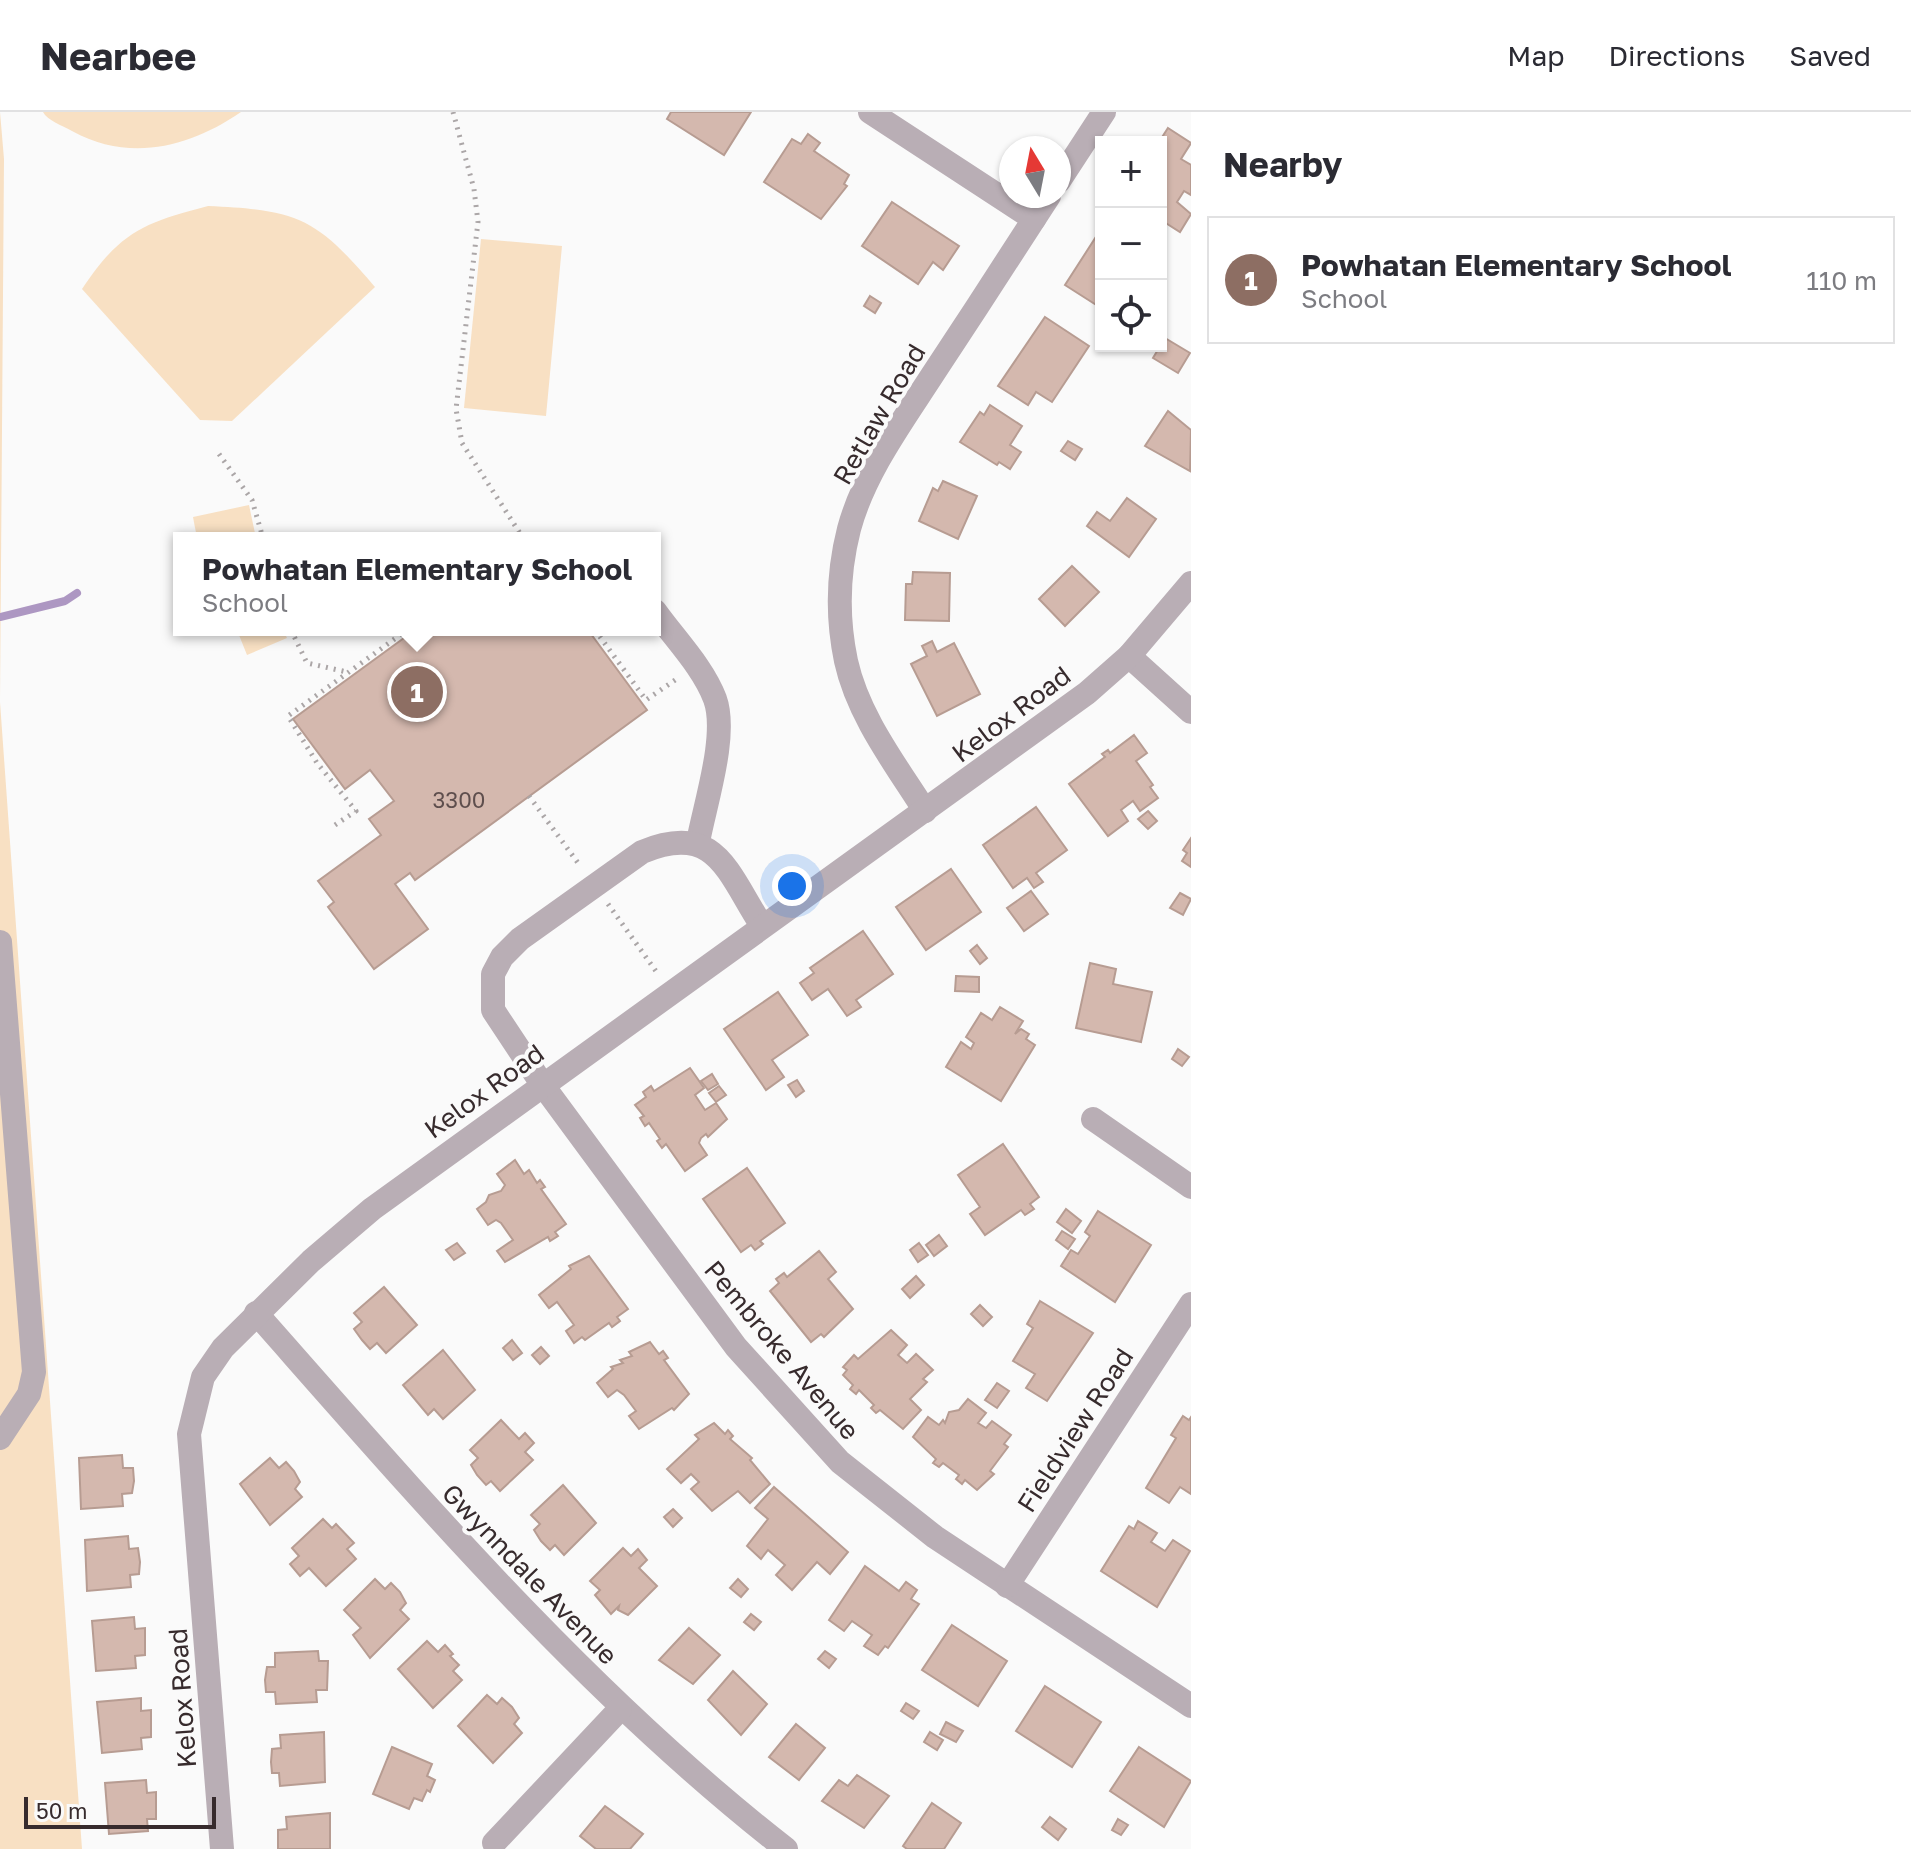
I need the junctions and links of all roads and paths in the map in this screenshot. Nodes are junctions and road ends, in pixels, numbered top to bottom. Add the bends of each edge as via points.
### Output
1 (453, 112) edge
2 (870, 112) edge
3 (1104, 112) edge
4 (1071, 163) edge
5 (1041, 208) edge
6 (1034, 219) junction
7 (219, 454) dead end
8 (261, 532) edge
9 (519, 532) edge
10 (1191, 583) edge
11 (661, 619) edge
12 (294, 636) edge
13 (399, 636) edge
14 (599, 636) edge
15 (1129, 656) junction
16 (695, 665) junction
17 (348, 672) junction
18 (1191, 712) edge
19 (925, 811) junction
20 (335, 825) dead end
21 (698, 842) junction
22 (762, 926) junction
23 (0, 942) edge
24 (542, 1084) junction
25 (1093, 1119) dead end
26 (1191, 1187) edge
27 (1191, 1304) edge
28 (256, 1313) junction
29 (0, 1438) edge
30 (1007, 1586) junction
31 (1191, 1706) edge
32 (620, 1709) junction
33 (494, 1843) dead end
34 (222, 1849) edge
35 (786, 1849) edge

1 - 9 path via 478,222 456,409 462,443
2 - 6 street
3 - 4 street
5 - 6 street, Retlaw Road
6 - 19 street, Retlaw Road via 895,433 850,527 843,563 840,617 847,663 860,702
7 - 8 path via 252,500
10 - 15 street, Kelox Road
11 - 16 street
12 - 17 path via 307,663
13 - 17 path
14 - 16 path via 646,700
15 - 18 street
15 - 19 street, Kelox Road via 1029,738
16 - 21 street via 709,685 719,719
17 - 20 path via 288,716 356,811
19 - 22 street, Kelox Road
21 - 22 street via 723,864
21 - 24 street, Pembroke Avenue via 664,843 642,852 502,957 493,974 493,1010
22 - 24 street, Kelox Road
23 - 29 street via 34,1372 29,1394
24 - 28 street, Kelox Road via 372,1209
24 - 30 street, Pembroke Avenue via 727,1336 786,1405 882,1498
25 - 26 street
27 - 30 street, Fieldview Road
28 - 32 street, Gwynndale Avenue via 446,1528
28 - 34 street, Kelox Road via 203,1377 189,1434
30 - 31 street, Pembroke Avenue
32 - 33 street
32 - 35 street, Gwynndale Avenue

